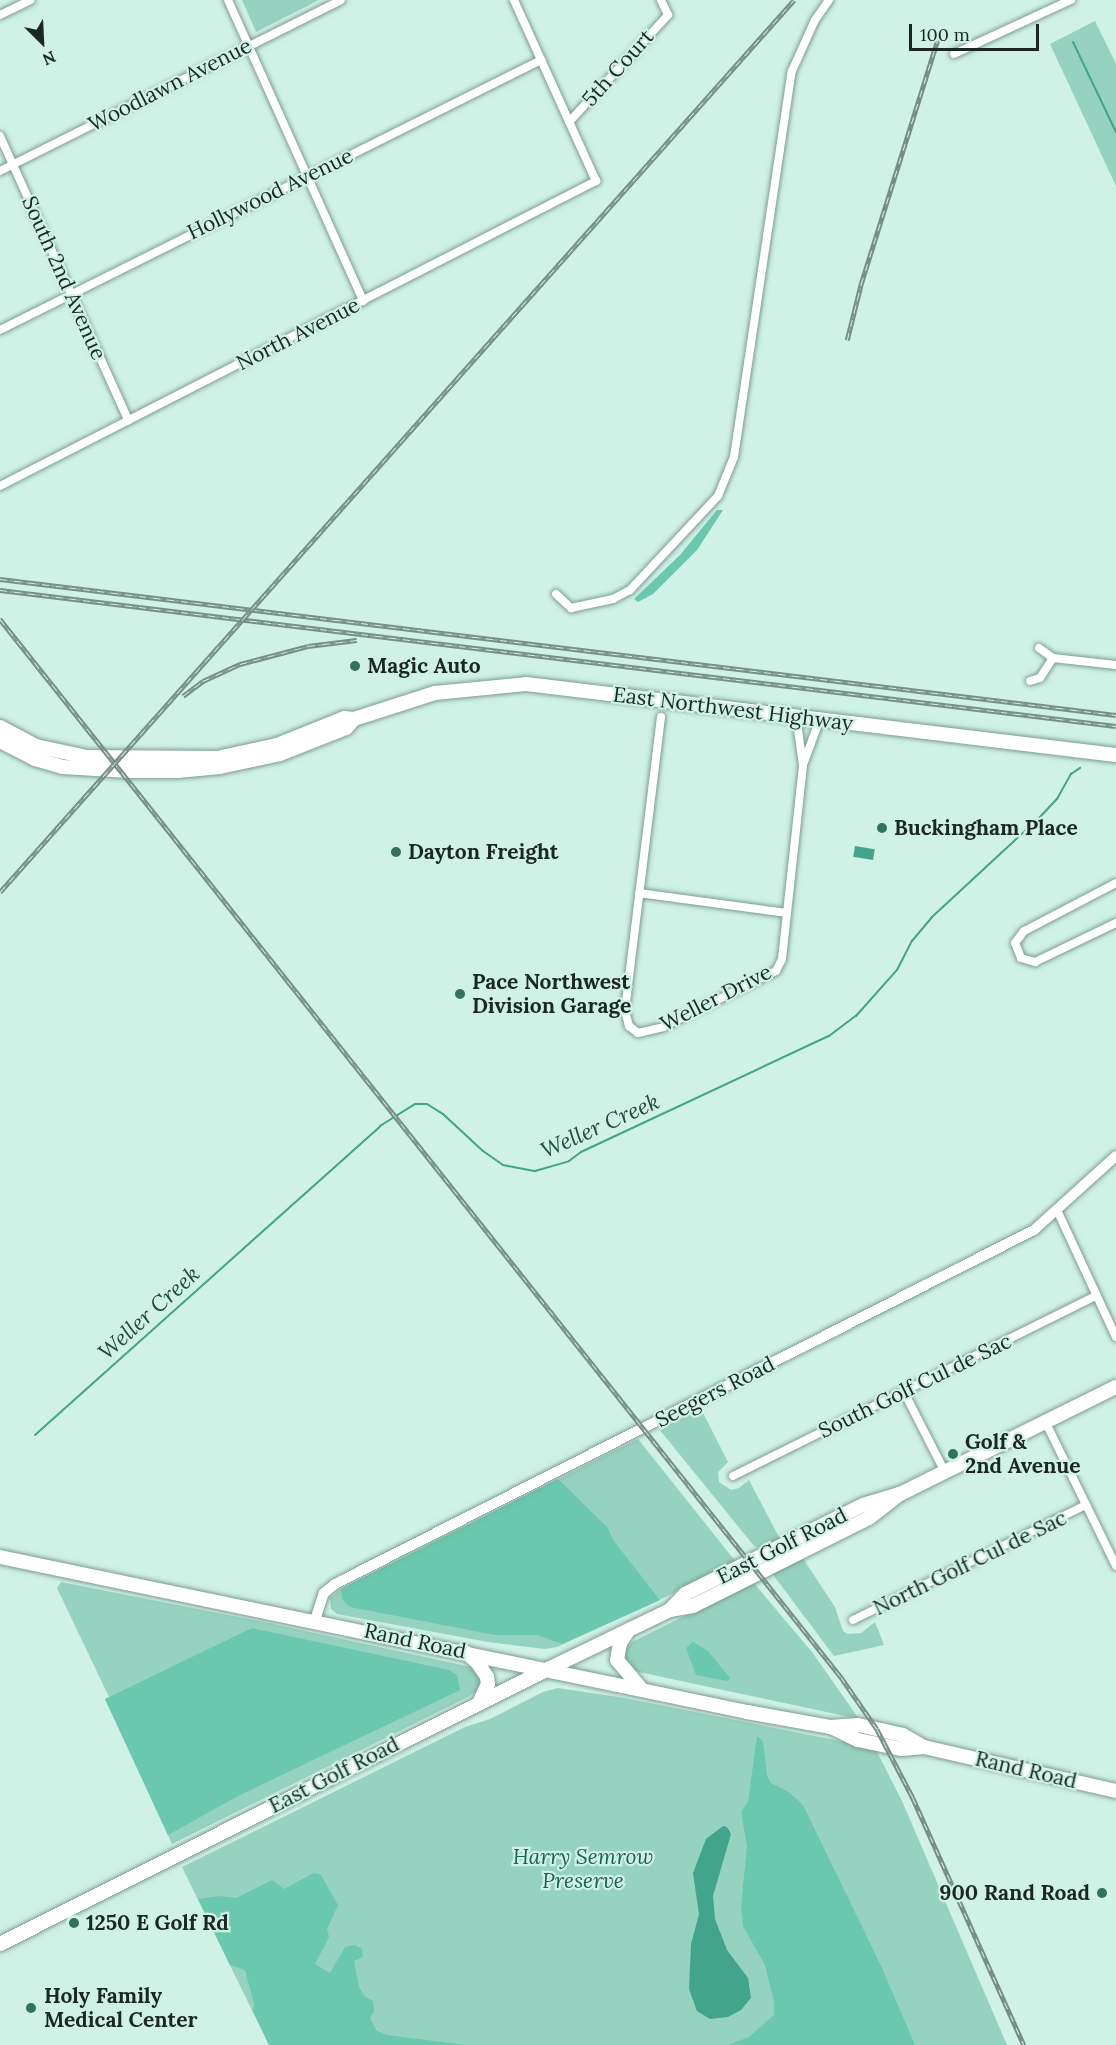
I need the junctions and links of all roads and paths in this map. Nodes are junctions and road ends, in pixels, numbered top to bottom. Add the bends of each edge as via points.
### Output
1 (31, 0) edge
2 (228, 0) edge
3 (341, 0) edge
4 (514, 0) edge
5 (661, 0) edge
6 (829, 0) edge
7 (1071, 0) edge
8 (0, 15) edge
9 (248, 46) junction
10 (954, 54) dead end
11 (541, 60) junction
12 (569, 122) junction
13 (0, 136) edge
14 (13, 164) junction
15 (0, 171) edge
16 (306, 176) junction
17 (71, 293) junction
18 (363, 301) junction
19 (0, 330) edge
20 (128, 420) junction
21 (0, 486) edge
22 (556, 594) dead end
23 (1039, 648) dead end
24 (1053, 658) junction
25 (1116, 665) edge
26 (1030, 681) dead end
27 (796, 716) junction
28 (661, 717) dead end
29 (354, 719) junction
30 (820, 719) junction
31 (0, 727) edge
32 (0, 741) edge
33 (1116, 755) edge
34 (803, 765) junction
35 (1116, 884) edge
36 (639, 893) junction
37 (787, 913) junction
38 (1116, 923) edge
39 (1116, 1156) edge
40 (1057, 1210) junction
41 (1096, 1296) junction
42 (1116, 1337) edge
43 (1116, 1387) edge
44 (904, 1392) junction
45 (1046, 1423) junction
46 (945, 1472) junction
47 (733, 1476) dead end
48 (1086, 1505) junction
49 (0, 1557) edge
50 (1116, 1566) edge
51 (315, 1620) junction
52 (854, 1620) dead end
53 (629, 1630) junction
54 (463, 1651) junction
55 (548, 1669) junction
56 (641, 1689) junction
57 (479, 1703) junction
58 (1116, 1791) edge
59 (0, 1944) edge

1 - 8 street
2 - 9 street
3 - 9 street, Woodlawn Avenue
4 - 11 street
5 - 12 street, 5th Court via 668,15
6 - 22 street via 815,20 792,71 734,457 718,496 630,590 613,599 571,608
7 - 10 street
9 - 14 street, Woodlawn Avenue
9 - 16 street
11 - 12 street
11 - 16 street, Hollywood Avenue
12 - 18 street, North Avenue via 596,182
13 - 14 street, South 2nd Avenue
14 - 15 street, Woodlawn Avenue
14 - 17 street, South 2nd Avenue
16 - 17 street, Hollywood Avenue
16 - 18 street
17 - 19 street, Hollywood Avenue
17 - 20 street, South 2nd Avenue
18 - 20 street, North Avenue
20 - 21 street, North Avenue
23 - 24 street
24 - 25 street
24 - 26 street via 1040,678
27 - 29 main road, East Northwest Highway via 526,684 435,693
27 - 30 main road, East Northwest Highway
27 - 34 street
28 - 36 street
29 - 31 main road, East Northwest Highway via 344,718 277,744 217,758 86,757 36,746
29 - 32 main road, East Northwest Highway via 346,728 280,754 178,771 63,766 35,759
30 - 33 main road, East Northwest Highway
30 - 34 street
34 - 37 street
35 - 38 street via 1024,931 1015,943 1021,958 1035,962
36 - 37 street
36 - 37 street, Weller Drive via 625,1011 628,1026 638,1033 663,1027 776,971 782,959
39 - 40 street, Seegers Road
40 - 41 street
40 - 51 street, Seegers Road via 1008,1245 335,1584 324,1593
41 - 42 street
41 - 44 street, South Golf Cul de Sac
43 - 45 main road, East Golf Road
44 - 46 street
44 - 47 street, South Golf Cul de Sac
45 - 46 main road, East Golf Road
45 - 48 street
46 - 53 main road, East Golf Road via 900,1494 869,1518 780,1563 693,1606 670,1610
48 - 50 street
48 - 52 street, North Golf Cul de Sac
49 - 51 main road, Rand Road
51 - 54 main road, Rand Road
53 - 55 main road, East Golf Road
53 - 56 main road via 620,1643 617,1660
54 - 55 main road, Rand Road
54 - 57 main road via 487,1677 488,1684
55 - 56 main road, Rand Road
55 - 57 main road, East Golf Road
56 - 58 main road, Rand Road via 830,1727 858,1725 903,1735 930,1748
57 - 59 main road, East Golf Road

